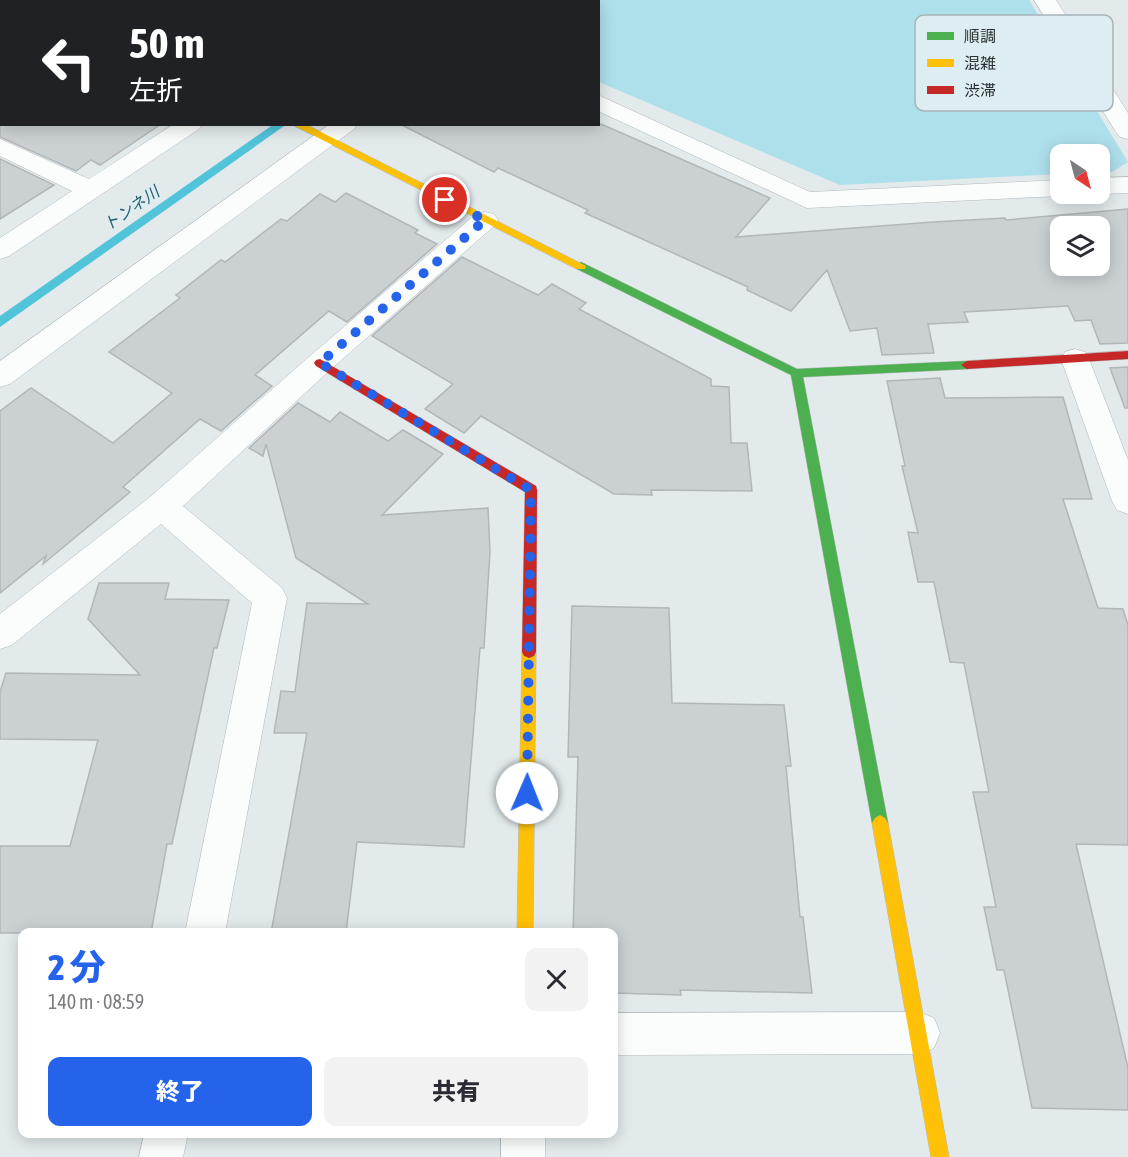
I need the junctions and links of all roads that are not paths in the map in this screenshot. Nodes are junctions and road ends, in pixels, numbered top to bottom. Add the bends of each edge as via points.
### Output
1 (1045, 0) edge
2 (1054, 15) edge
3 (600, 103) edge
4 (1113, 108) edge
5 (188, 126) edge
6 (319, 129) edge
7 (1128, 132) edge
8 (0, 147) edge
9 (1128, 185) edge
10 (1110, 186) edge
11 (1050, 188) edge
12 (91, 190) junction
13 (485, 220) junction
14 (0, 250) edge
15 (1128, 355) edge
16 (1075, 359) junction
17 (320, 363) junction
18 (796, 373) junction
19 (0, 376) edge
20 (1128, 501) edge
21 (162, 506) junction
22 (0, 634) edge
23 (206, 928) edge
24 (525, 928) edge
25 (920, 1033) junction
26 (618, 1034) edge
27 (165, 1138) edge
28 (523, 1138) edge
29 (161, 1157) edge
30 (523, 1157) edge
31 (940, 1157) edge

1 - 2 street
3 - 11 street via 807,200
4 - 7 street
5 - 12 street
6 - 13 street
6 - 19 street
8 - 12 street
9 - 10 street
12 - 14 street
13 - 17 street
13 - 18 street
15 - 16 street
16 - 18 street
16 - 20 street
17 - 21 street
17 - 24 street via 531,490
18 - 25 street
21 - 22 street
21 - 23 street via 270,598
25 - 26 street
25 - 31 street
27 - 29 street
28 - 30 street

